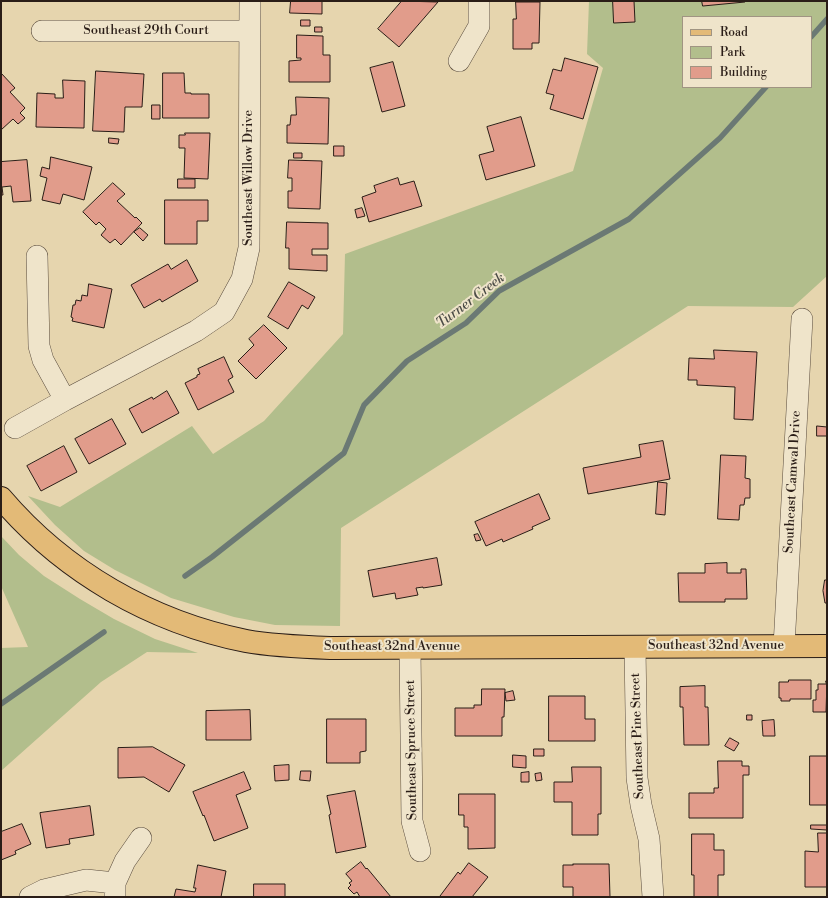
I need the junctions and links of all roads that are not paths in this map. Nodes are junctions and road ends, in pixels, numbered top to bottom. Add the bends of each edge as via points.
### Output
1 (250, 1) edge
2 (479, 1) edge
3 (42, 31) dead end
4 (249, 31) junction
5 (459, 61) dead end
6 (37, 256) dead end
7 (802, 319) dead end
8 (65, 400) junction
9 (15, 428) dead end
10 (1, 498) edge
11 (784, 646) junction
12 (827, 646) edge
13 (635, 647) junction
14 (410, 648) junction
15 (141, 838) dead end
16 (420, 852) dead end
17 (115, 890) edge
18 (30, 897) edge
19 (653, 897) edge

1 - 4 street, Southeast Willow Drive
2 - 5 street via 479,26
3 - 4 street, Southeast 29th Court
4 - 8 street, Southeast Willow Drive via 249,248 242,280 224,312 196,331
6 - 8 street via 39,346 43,360
7 - 11 street, Southeast Camwal Drive
8 - 9 street, Southeast Willow Drive
10 - 14 main road, Southeast 32nd Avenue via 44,543 85,574 105,587 174,621 220,635 269,644
11 - 12 main road, Southeast 32nd Avenue
11 - 13 main road, Southeast 32nd Avenue
13 - 14 main road, Southeast 32nd Avenue
13 - 19 street, Southeast Pine Street via 637,778 649,839
14 - 16 street, Southeast Spruce Street via 412,821
15 - 17 street via 125,861
17 - 18 street via 86,880 44,890

